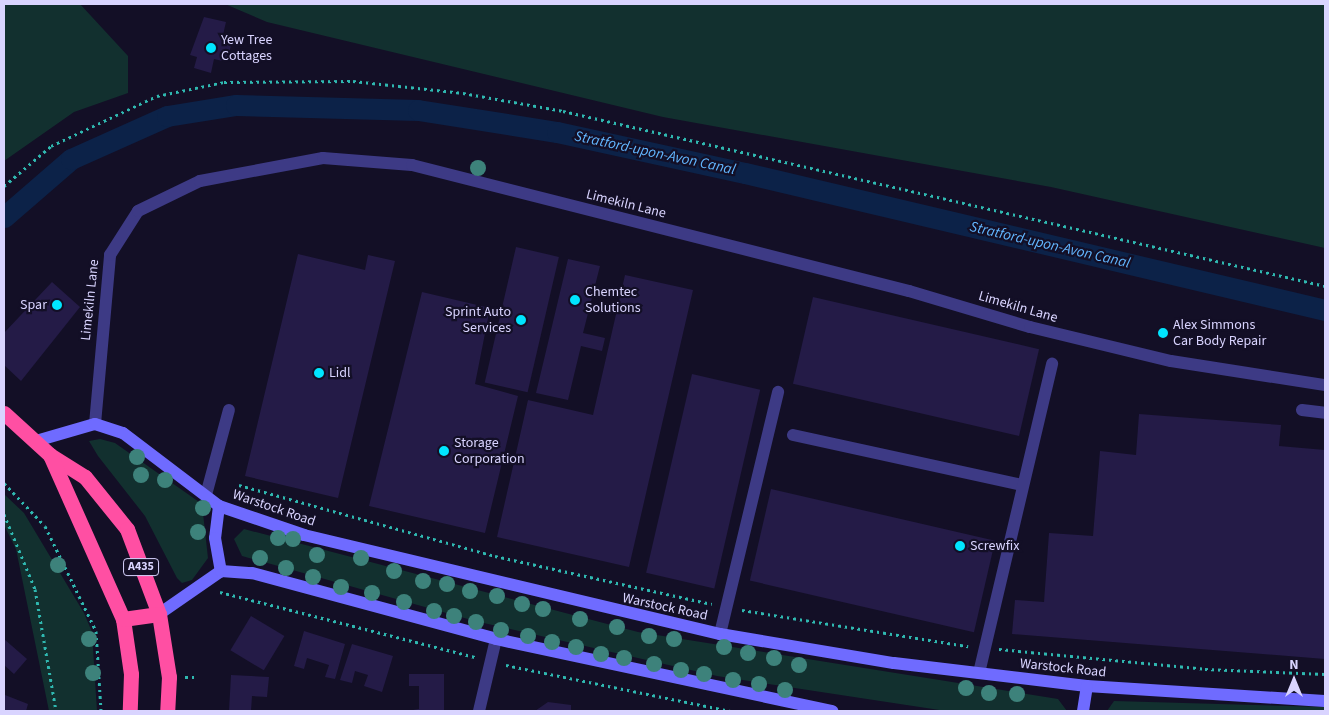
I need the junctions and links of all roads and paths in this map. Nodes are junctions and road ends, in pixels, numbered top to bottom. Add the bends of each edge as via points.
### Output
1 (4, 186) edge
2 (1325, 286) edge
3 (1052, 363) dead end
4 (1325, 385) edge
5 (778, 392) dead end
6 (229, 410) dead end
7 (1302, 410) dead end
8 (4, 413) edge
9 (1325, 413) edge
10 (95, 424) junction
11 (793, 435) dead end
12 (36, 441) junction
13 (50, 455) junction
14 (4, 483) edge
15 (239, 485) dead end
16 (1023, 485) junction
17 (206, 495) junction
18 (219, 506) junction
19 (4, 514) edge
20 (221, 572) junction
21 (200, 587) junction
22 (726, 607) junction
23 (159, 614) junction
24 (122, 619) junction
25 (720, 634) junction
26 (496, 639) junction
27 (978, 646) dead end
28 (988, 648) dead end
29 (490, 661) junction
30 (979, 673) junction
31 (1325, 674) edge
32 (1086, 686) junction
33 (1325, 701) edge
34 (56, 711) edge
35 (101, 711) edge
36 (130, 711) edge
37 (167, 711) edge
38 (479, 711) edge
39 (730, 711) edge
40 (832, 711) edge
41 (1083, 711) edge

1 - 2 path via 51,146 157,96 224,82 353,81 463,93 564,111
3 - 16 street
4 - 10 street, Limekiln Lane via 1171,361 1030,328 909,291 412,165 323,158 200,182 138,211 110,255
5 - 22 street
6 - 17 street
7 - 9 street
8 - 12 highway, A435
10 - 12 street
10 - 17 street, Warstock Road via 122,433
11 - 16 street
12 - 13 highway, A435
13 - 23 highway, A435 via 85,476 127,529
13 - 24 highway, A435
14 - 35 path via 45,526 96,631
15 - 22 path via 494,556
16 - 30 street
17 - 18 street, Warstock Road
18 - 20 street via 214,538
18 - 25 street, Warstock Road via 304,536
19 - 34 path via 35,589
20 - 21 street
20 - 26 street via 252,573
21 - 23 street
21 - 29 path
22 - 25 street
22 - 27 path
23 - 24 highway
23 - 37 highway, A435 via 169,677
24 - 36 highway, A435 via 131,674
25 - 30 street, Warstock Road
26 - 29 street
26 - 40 street
28 - 31 path via 1205,669
29 - 38 street
29 - 39 path
30 - 32 street, Warstock Road
32 - 33 street, Warstock Road
32 - 41 street

